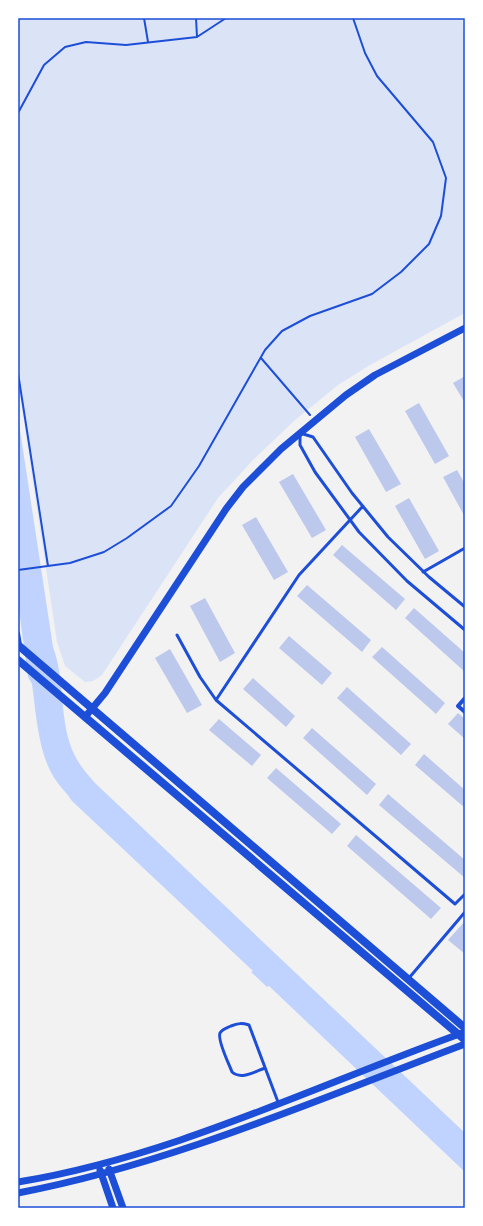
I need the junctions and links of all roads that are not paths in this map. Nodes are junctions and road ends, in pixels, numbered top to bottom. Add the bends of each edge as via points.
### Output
1 (465, 328) edge
2 (300, 433) junction
3 (364, 506) junction
4 (350, 520) junction
5 (465, 548) edge
6 (423, 572) junction
7 (465, 607) edge
8 (465, 630) edge
9 (18, 633) edge
10 (177, 635) dead end
11 (19, 646) edge
12 (20, 661) edge
13 (465, 698) edge
14 (216, 700) junction
15 (93, 708) junction
16 (465, 712) edge
17 (85, 717) junction
18 (465, 894) edge
19 (465, 912) edge
20 (408, 979) junction
21 (465, 1028) edge
22 (461, 1033) edge
23 (465, 1040) edge
24 (465, 1044) edge
25 (265, 1068) junction
26 (278, 1102) junction
27 (107, 1162) junction
28 (99, 1164) junction
29 (110, 1172) junction
30 (101, 1174) junction
31 (18, 1182) edge
32 (18, 1193) edge
33 (113, 1208) edge
34 (123, 1208) edge

1 - 2 street via 375,375
2 - 3 lane via 313,437
2 - 4 lane via 300,445 315,472
2 - 15 street via 243,487 226,509
3 - 4 lane
3 - 6 lane via 388,537
4 - 8 lane via 407,581
4 - 14 lane via 299,575
5 - 6 lane
6 - 7 lane
9 - 11 street
10 - 14 lane
11 - 15 main road
12 - 17 main road
13 - 16 street via 458,706
14 - 18 lane via 455,904
15 - 17 street
15 - 20 main road
17 - 22 main road
19 - 20 lane
20 - 21 main road
22 - 23 main road
22 - 26 street
24 - 29 street via 185,1148
25 - 25 lane via 249,1025 236,1024 220,1033 219,1040 232,1072 241,1076
25 - 26 lane
26 - 27 street via 188,1136
27 - 28 street
27 - 29 street
28 - 30 street
28 - 31 street
29 - 30 street
29 - 34 street
30 - 32 street
30 - 33 street

